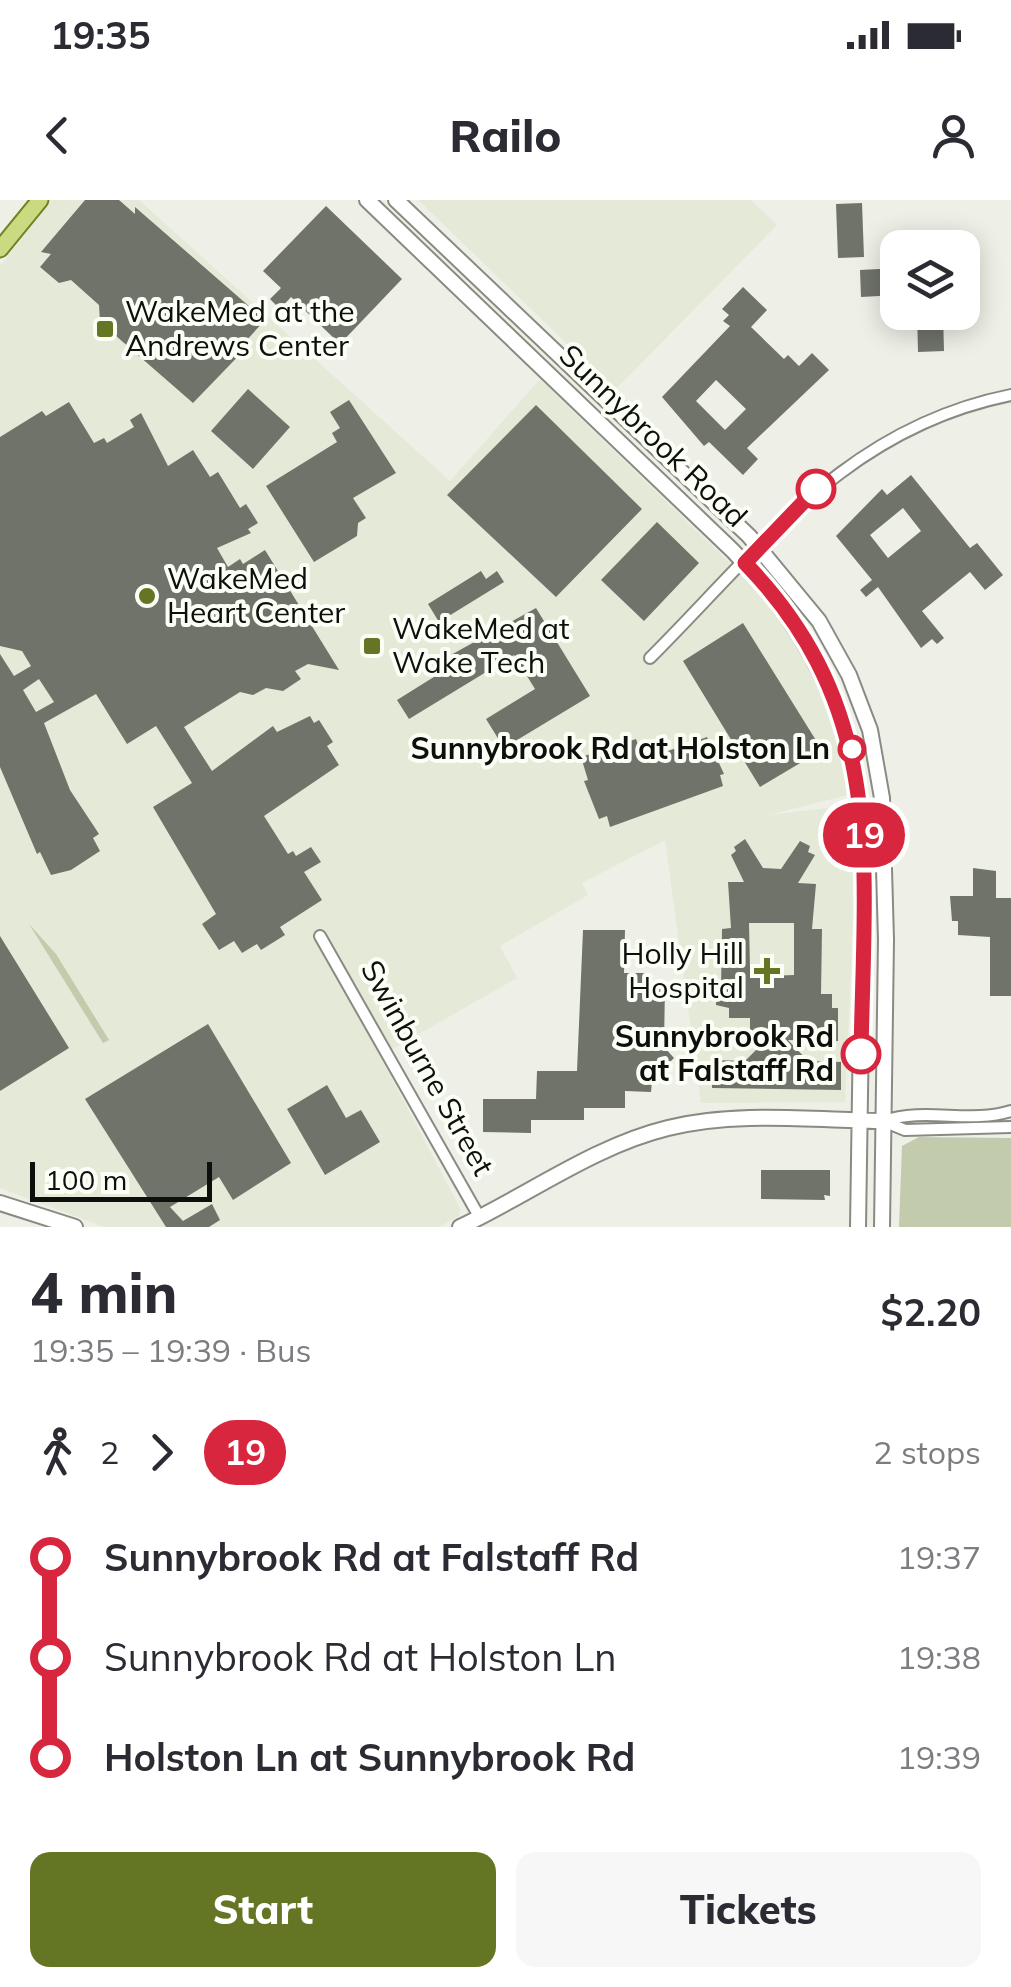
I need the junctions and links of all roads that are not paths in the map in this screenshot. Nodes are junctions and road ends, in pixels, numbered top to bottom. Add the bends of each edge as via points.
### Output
1 (40, 200) edge
2 (367, 200) edge
3 (396, 200) edge
4 (0, 249) edge
5 (546, 371) junction
6 (582, 378) junction
7 (1011, 395) edge
8 (760, 548) junction
9 (745, 563) junction
10 (650, 658) dead end
11 (320, 936) dead end
12 (1011, 1110) edge
13 (860, 1121) junction
14 (883, 1122) junction
15 (1011, 1127) edge
16 (0, 1204) edge
17 (482, 1222) edge
18 (75, 1227) edge
19 (460, 1227) edge
20 (858, 1227) edge
21 (882, 1227) edge

1 - 4 main road
2 - 5 main road, Sunnybrook Road
3 - 6 main road, Sunnybrook Road
5 - 6 main road via 572,382
5 - 9 main road, Sunnybrook Road
6 - 8 main road, Sunnybrook Road
7 - 8 street via 918,424 858,456
8 - 9 street
8 - 14 main road, Sunnybrook Road via 819,621 849,676 879,767 886,888
9 - 10 street
9 - 13 main road, Sunnybrook Road via 822,668 857,765 864,830
11 - 17 street, Swinburne Street
12 - 14 street via 906,1114
13 - 14 main road
13 - 17 main road via 713,1120 666,1128 612,1148
13 - 20 main road, Sunnybrook Road
14 - 15 street via 905,1130
14 - 21 main road, Sunnybrook Road
16 - 18 main road
17 - 19 main road

